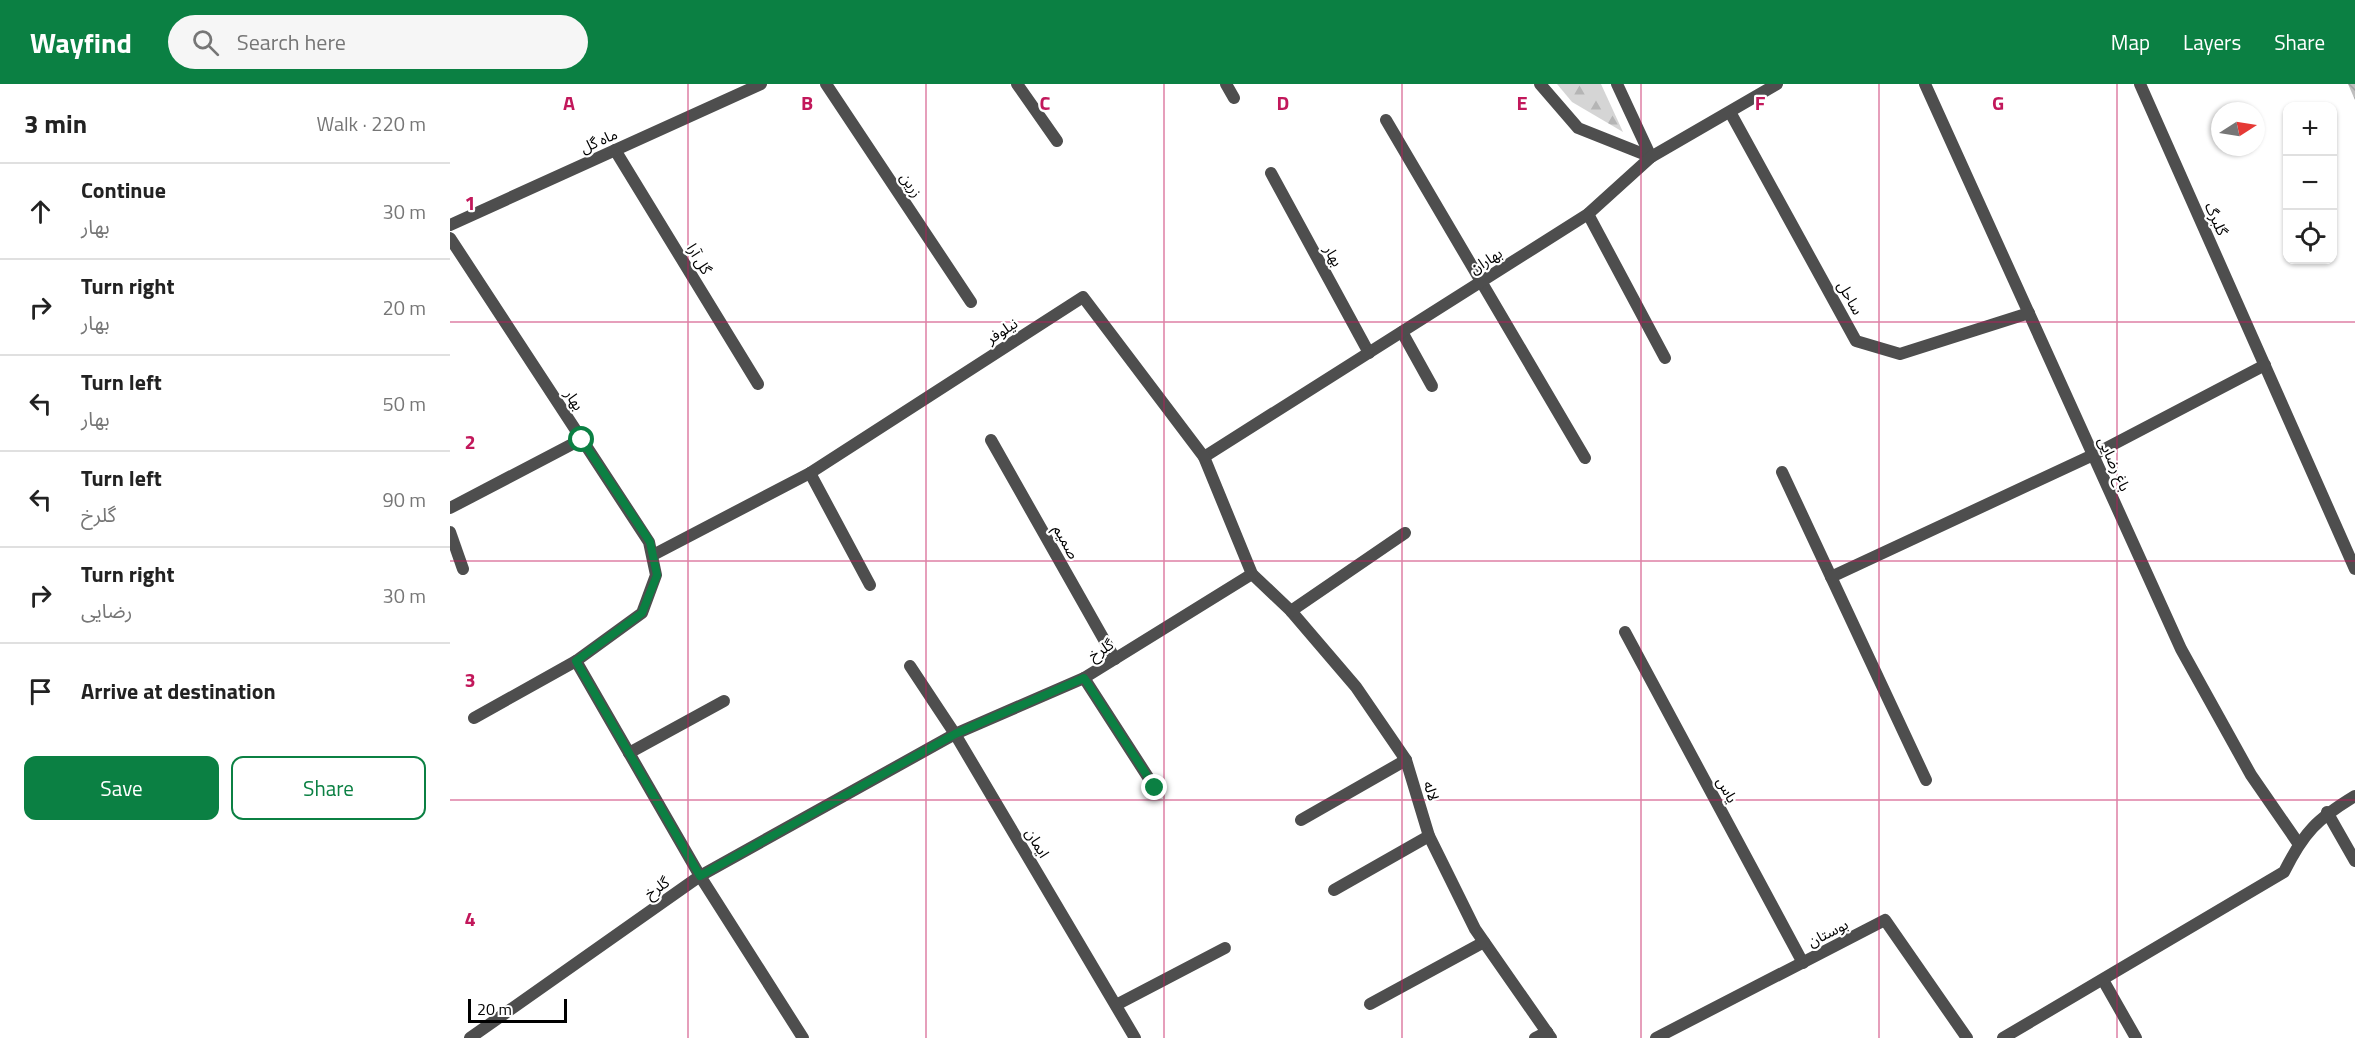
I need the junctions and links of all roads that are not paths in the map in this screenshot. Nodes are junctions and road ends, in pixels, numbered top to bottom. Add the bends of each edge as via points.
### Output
1 (761, 84) edge
2 (826, 84) edge
3 (1017, 84) edge
4 (1226, 84) edge
5 (1540, 84) edge
6 (1617, 84) edge
7 (1777, 84) edge
8 (1925, 84) edge
9 (2140, 84) edge
10 (1234, 98) dead end
11 (1730, 112) junction
12 (1386, 120) dead end
13 (1057, 141) dead end
14 (615, 150) junction
15 (1651, 158) junction
16 (1271, 174) dead end
17 (1588, 214) junction
18 (450, 225) edge
19 (450, 238) edge
20 (1481, 282) junction
21 (971, 302) dead end
22 (2029, 313) junction
23 (1402, 332) junction
24 (1369, 353) junction
25 (1665, 358) dead end
26 (2265, 365) junction
27 (758, 384) dead end
28 (1432, 386) dead end
29 (582, 440) junction
30 (991, 440) dead end
31 (2093, 455) junction
32 (1204, 457) junction
33 (1585, 458) dead end
34 (1782, 472) dead end
35 (810, 473) junction
36 (450, 508) edge
37 (450, 532) edge
38 (1405, 533) dead end
39 (653, 555) junction
40 (463, 569) dead end
41 (2355, 569) edge
42 (1252, 574) junction
43 (1831, 577) junction
44 (870, 585) dead end
45 (1291, 611) junction
46 (1625, 632) dead end
47 (1115, 659) junction
48 (576, 661) junction
49 (910, 666) dead end
50 (1084, 678) junction
51 (724, 701) dead end
52 (474, 718) dead end
53 (955, 734) junction
54 (629, 753) junction
55 (1406, 760) junction
56 (1926, 780) dead end
57 (1155, 788) dead end
58 (2355, 796) edge
59 (2327, 812) junction
60 (1301, 820) dead end
61 (1429, 836) junction
62 (2298, 843) junction
63 (2355, 861) edge
64 (700, 876) junction
65 (1334, 890) dead end
66 (1484, 942) junction
67 (1225, 948) dead end
68 (1803, 963) junction
69 (2103, 980) junction
70 (1370, 1004) dead end
71 (1116, 1005) junction
72 (1544, 1036) edge
73 (470, 1038) edge
74 (803, 1038) edge
75 (1135, 1038) edge
76 (1656, 1038) edge
77 (1967, 1038) edge
78 (2003, 1038) edge
79 (2136, 1038) edge

1 - 14 street, ماه گل
2 - 21 street, زرین
3 - 13 street
4 - 10 street
5 - 15 street via 1578,128
6 - 15 street
7 - 11 street, بهاران
8 - 22 street, باغ رضایی
9 - 26 street, گلبرگ
11 - 15 street, بهاران
11 - 22 street, ساحل via 1856,341 1900,354
12 - 20 street
14 - 18 street, ماه گل
14 - 27 street, گل آرا
15 - 17 street, بهاران
16 - 24 street, بهار
17 - 20 street, بهاران
17 - 25 street
19 - 29 street, بهار
20 - 23 street, بهاران
20 - 33 street
22 - 31 street, باغ رضایی
23 - 24 street, بهاران
23 - 28 street
24 - 32 street, بهاران
26 - 31 street
26 - 41 street, گلبرگ
29 - 36 street
29 - 39 street, بهار via 650,542
30 - 47 street, صمیم
31 - 43 street
31 - 62 street, باغ رضایی via 2181,649 2251,775
32 - 35 street, نیلوفر via 1083,297
32 - 42 street, نیلوفر
34 - 43 street
35 - 39 street, نیلوفر
35 - 44 street
37 - 40 street
38 - 45 street
39 - 48 street, بهار via 657,575 642,613
42 - 45 street, لاله
42 - 47 street, گلرخ
43 - 56 street
45 - 55 street, لاله via 1356,687
46 - 68 street, یاس
47 - 50 street, گلرخ
48 - 52 street, بهار
48 - 54 street
49 - 53 street, ایمان
50 - 53 street, گلرخ
50 - 57 street
51 - 54 street
53 - 64 street, گلرخ
53 - 71 street, ایمان
54 - 64 street
55 - 60 street
55 - 61 street, لاله
58 - 59 street
59 - 62 street
59 - 63 street
61 - 65 street
61 - 66 street, لاله
62 - 69 street via 2284,872
64 - 73 street, گلرخ
64 - 74 street
66 - 70 street
66 - 72 street, لاله
67 - 71 street
68 - 76 street, بوستان
68 - 77 street, بوستان via 1885,920
69 - 78 street
69 - 79 street
71 - 75 street, ایمان

